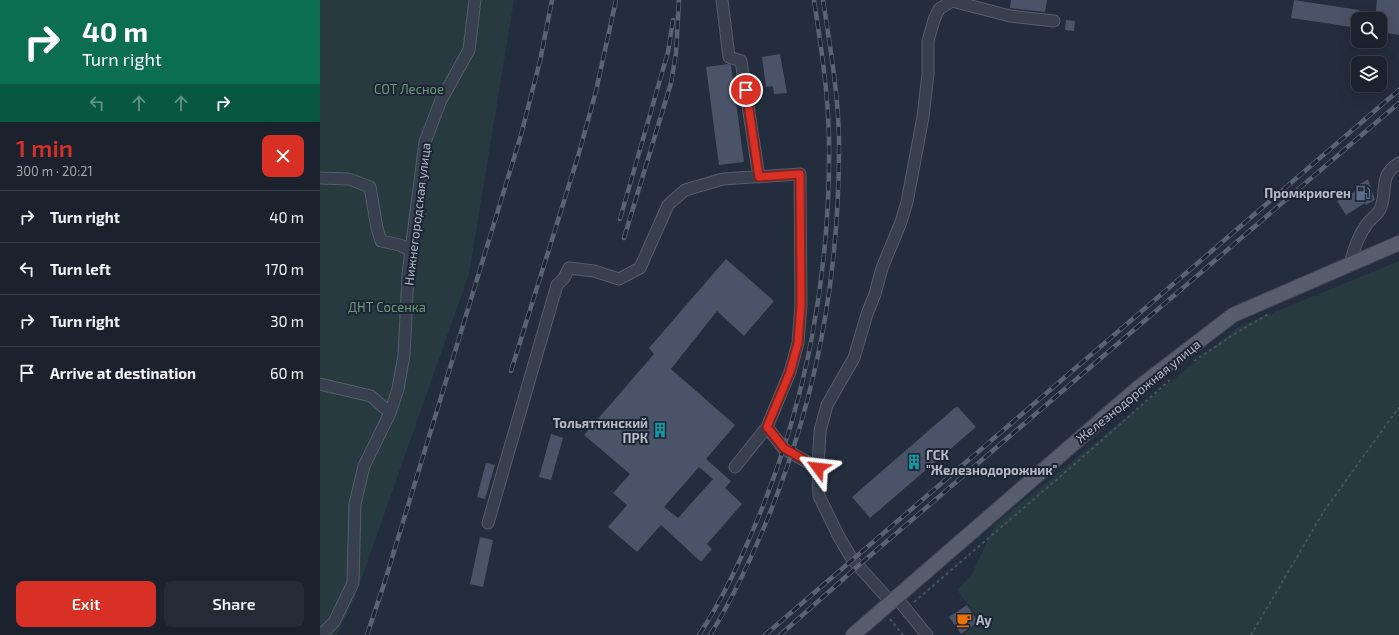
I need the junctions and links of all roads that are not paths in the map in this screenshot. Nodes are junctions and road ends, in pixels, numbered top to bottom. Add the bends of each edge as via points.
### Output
1 (475, 0) edge
2 (722, 0) edge
3 (952, 1) edge
4 (1054, 21) dead end
5 (1399, 163) edge
6 (759, 177) junction
7 (320, 178) edge
8 (1399, 242) edge
9 (411, 251) junction
10 (1350, 264) junction
11 (320, 384) edge
12 (390, 413) junction
13 (767, 427) junction
14 (735, 467) dead end
15 (818, 468) junction
16 (488, 523) dead end
17 (893, 599) junction
18 (321, 635) edge
19 (853, 635) edge
20 (927, 635) edge

1 - 9 street, Нижнегородская улица via 469,50 441,100 425,142
2 - 6 street via 729,57 741,61
3 - 4 street via 1010,16
3 - 15 street via 939,9 928,41 928,74 923,117 907,202 882,268 854,358 827,405 820,431
5 - 10 street via 1386,176 1381,208 1358,237
6 - 13 street via 800,174 801,304 798,343 790,372
6 - 16 street via 724,179 685,190 668,205 640,268 619,279 594,271 569,268 557,285
7 - 9 street via 349,179 370,188 381,241 400,245
8 - 10 main road, Железнодорожная улица
9 - 12 street, Нижнегородская улица via 404,355 398,389
10 - 17 main road, Железнодорожная улица via 1233,315 1140,387
11 - 12 street via 371,396
12 - 18 street, Нижнегородская улица via 364,466 355,504 353,582 334,622
13 - 14 street
13 - 15 street via 784,448
15 - 17 street via 819,496 839,537 855,563
17 - 19 main road, Железнодорожная улица
17 - 20 street

